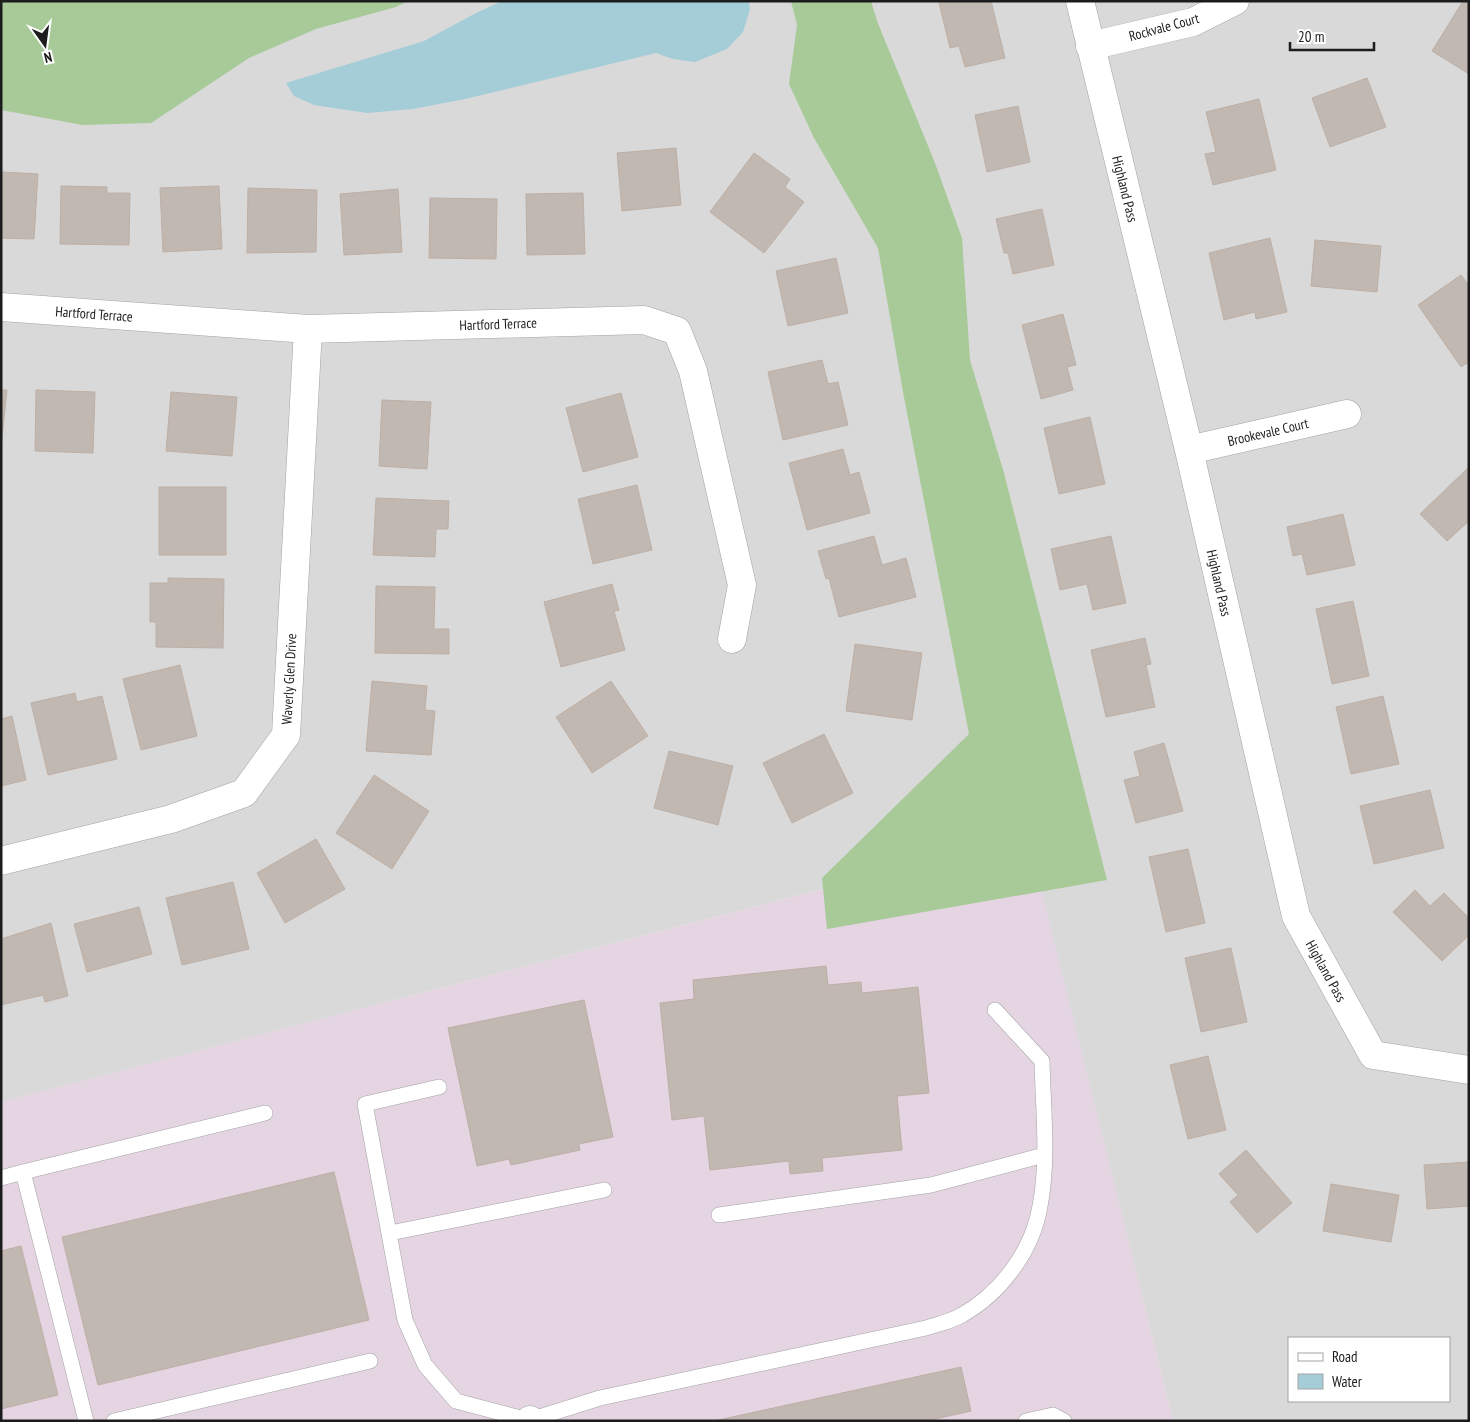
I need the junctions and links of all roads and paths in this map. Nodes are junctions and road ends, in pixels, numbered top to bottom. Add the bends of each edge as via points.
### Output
1 (1080, 1) edge
2 (1235, 1) edge
3 (1090, 46) junction
4 (1, 307) edge
5 (308, 329) junction
6 (1348, 414) dead end
7 (1189, 450) junction
8 (732, 639) dead end
9 (1, 861) edge
10 (995, 1010) dead end
11 (1469, 1070) edge
12 (439, 1087) dead end
13 (265, 1113) dead end
14 (1044, 1155) junction
15 (23, 1172) junction
16 (1, 1178) edge
17 (604, 1190) dead end
18 (719, 1215) dead end
19 (390, 1233) junction
20 (370, 1361) dead end
21 (86, 1421) edge
22 (114, 1421) edge
23 (531, 1421) edge
24 (1026, 1421) edge
25 (1064, 1421) edge

1 - 3 street, Highland Pass
2 - 3 street, Rockvale Court via 1193,22
3 - 7 street, Highland Pass
4 - 5 street, Hartford Terrace
5 - 8 street, Hartford Terrace via 644,320 677,331 693,371 742,585
5 - 9 street, Waverly Glen Drive via 286,735 244,793 171,819
6 - 7 street, Brookevale Court
7 - 11 street, Highland Pass via 1296,916 1373,1055
10 - 14 lane via 1042,1061
12 - 19 lane via 365,1104
13 - 15 lane
14 - 18 lane via 931,1185
14 - 23 lane via 1040,1207 1024,1254 991,1295 961,1316 926,1328 600,1398
15 - 16 lane
15 - 21 lane
17 - 19 lane
19 - 23 lane via 406,1320 425,1365 456,1401
20 - 22 lane
24 - 25 lane via 1053,1415

